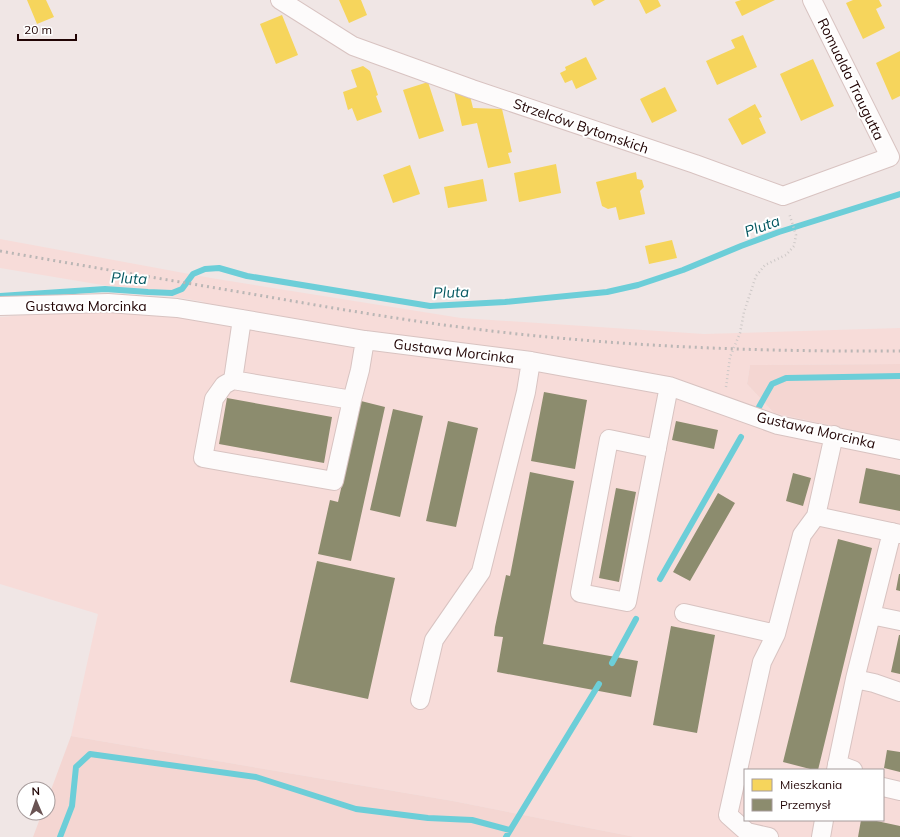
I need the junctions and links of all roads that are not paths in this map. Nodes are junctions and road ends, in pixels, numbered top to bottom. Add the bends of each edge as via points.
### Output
1 (280, 0) edge
2 (812, 0) edge
3 (890, 157) joint
4 (0, 306) edge
5 (242, 319) junction
6 (364, 340) junction
7 (531, 361) junction
8 (234, 380) junction
9 (669, 386) junction
10 (352, 400) junction
11 (834, 435) junction
12 (657, 449) junction
13 (900, 450) edge
14 (816, 516) junction
15 (896, 533) edge
16 (684, 613) dead end
17 (871, 615) junction
18 (900, 621) edge
19 (776, 634) junction
20 (855, 678) junction
21 (900, 692) edge
22 (420, 700) dead end
23 (842, 768) edge
24 (884, 787) edge
25 (900, 791) edge
26 (824, 821) edge
27 (769, 837) edge
28 (821, 837) edge

1 - 3 street, Strzelców Bytomskich via 353,46 783,196
2 - 3 street, Romualda Traugutta
4 - 5 street, Gustawa Morcinka via 108,303 177,308
5 - 6 street, Gustawa Morcinka
5 - 8 street
6 - 7 street, Gustawa Morcinka
6 - 10 street
7 - 9 street, Gustawa Morcinka
7 - 22 street via 526,392 481,572 434,640
8 - 10 street
8 - 10 street via 224,385 214,399 203,458 334,481
9 - 11 street, Gustawa Morcinka via 778,424
9 - 12 street
11 - 13 street, Gustawa Morcinka
11 - 14 street
12 - 12 street via 609,440 580,593 627,602
14 - 15 street
14 - 19 street via 802,535
15 - 17 street
16 - 19 street
17 - 18 street
17 - 20 street
19 - 27 street via 762,662 728,815 747,832
20 - 21 street
20 - 23 street
24 - 25 street
26 - 28 street

